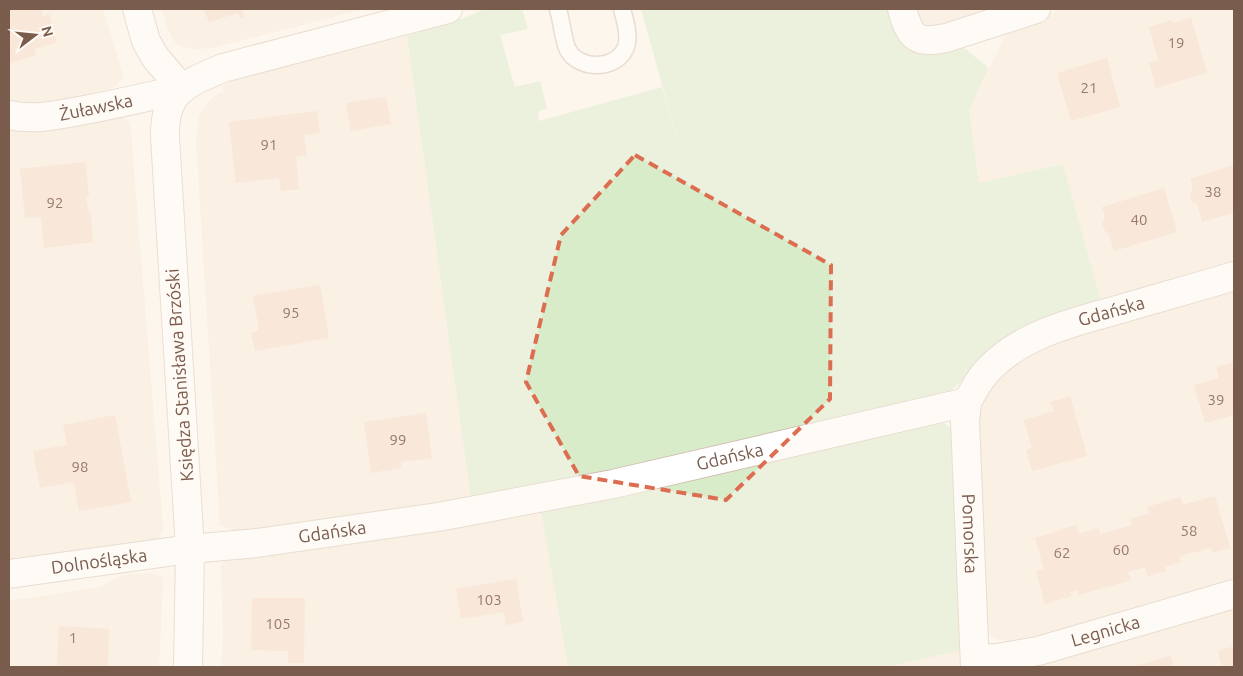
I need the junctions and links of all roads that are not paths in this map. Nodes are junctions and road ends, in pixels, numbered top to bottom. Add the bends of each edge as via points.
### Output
1 (137, 9) edge
2 (448, 9) edge
3 (558, 9) edge
4 (622, 9) edge
5 (902, 9) edge
6 (1036, 9) edge
7 (182, 89) junction
8 (9, 115) edge
9 (1234, 276) edge
10 (967, 402) junction
11 (190, 549) junction
12 (9, 574) edge
13 (1234, 594) edge
14 (975, 663) edge
15 (188, 667) edge

1 - 7 street via 146,41 155,57
2 - 7 street, Księdza Stanisława Brzóski via 223,68 189,82
3 - 4 lane via 568,51 582,62 597,66 615,61 626,47 627,28
5 - 6 street via 907,25 922,41 946,38
7 - 8 street, Żuławska via 47,117
7 - 11 street, Księdza Stanisława Brzóski via 167,109 164,122
9 - 10 street, Gdańska via 1058,327 1028,341 990,368
10 - 11 street, Gdańska via 613,484 438,517 257,543
10 - 14 street, Pomorska via 965,421
11 - 12 street, Dolnośląska
11 - 15 street, Księdza Stanisława Brzóski
13 - 14 street, Legnicka via 1038,651

